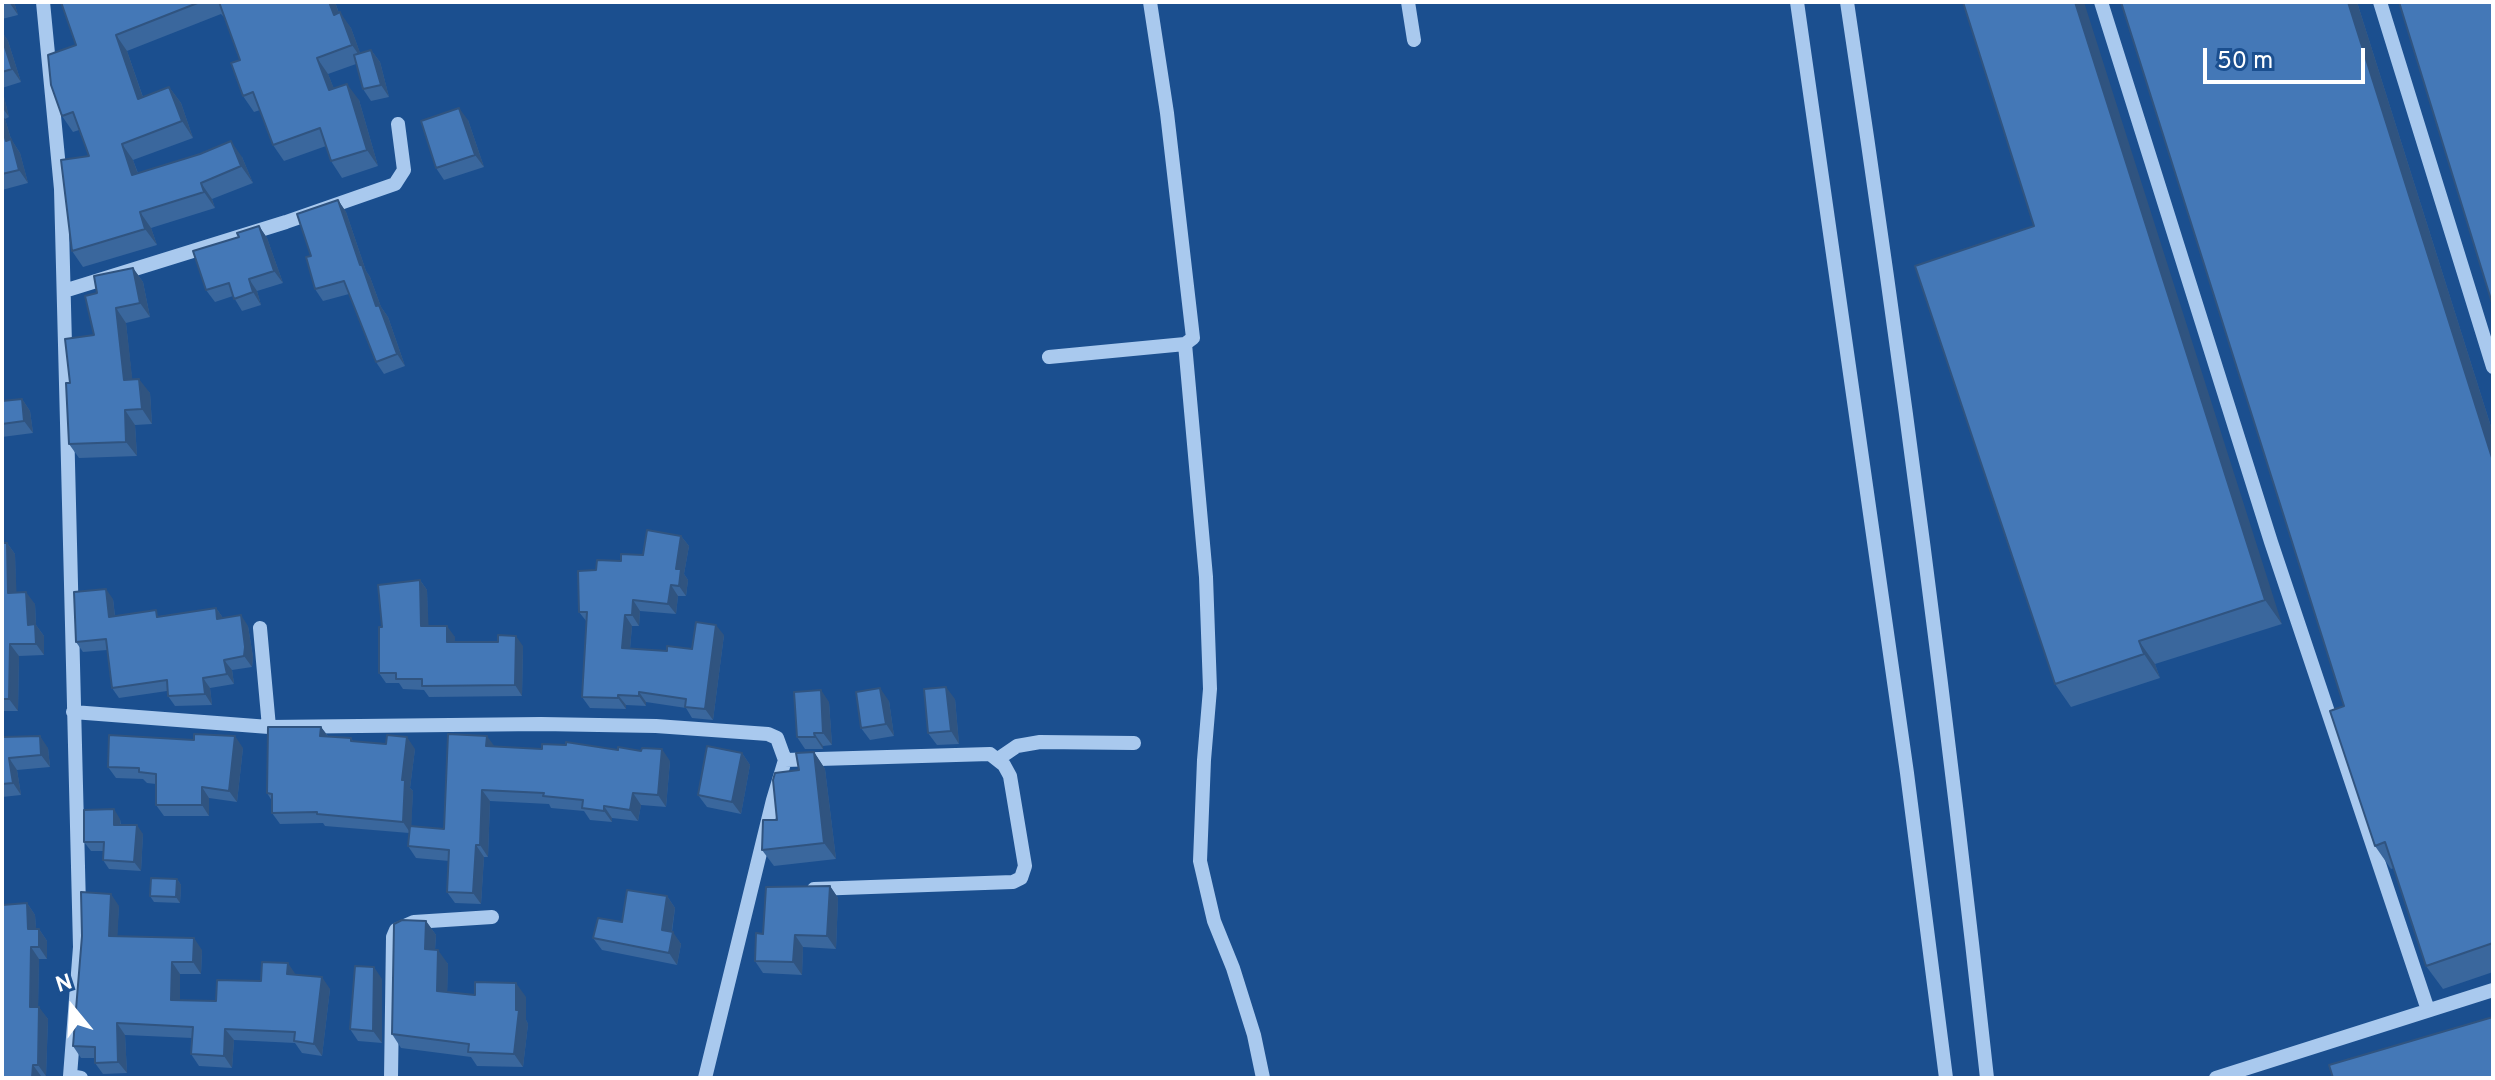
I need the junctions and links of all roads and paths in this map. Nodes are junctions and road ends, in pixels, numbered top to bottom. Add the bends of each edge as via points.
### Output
1 (43, 2) edge
2 (1150, 2) edge
3 (1408, 2) edge
4 (1797, 2) edge
5 (1847, 2) edge
6 (2101, 2) edge
7 (2380, 2) edge
8 (1414, 40) dead end
9 (398, 124) dead end
10 (64, 291) junction
11 (1185, 344) junction
12 (1049, 357) dead end
13 (2493, 367) edge
14 (260, 628) dead end
15 (73, 712) junction
16 (269, 727) junction
17 (1134, 743) dead end
18 (998, 759) junction
19 (785, 760) junction
20 (799, 889) edge
21 (752, 890) junction
22 (768, 890) edge
23 (492, 917) dead end
24 (2493, 990) edge
25 (2428, 1010) junction
26 (74, 1077) edge
27 (391, 1078) edge
28 (705, 1078) edge
29 (1263, 1078) edge
30 (1946, 1078) edge
31 (1987, 1078) edge
32 (2216, 1078) edge

1 - 10 street via 61,189
2 - 11 street via 1192,317 1193,338
3 - 8 street
4 - 30 street
5 - 31 street via 1897,345
6 - 25 street via 2271,542
7 - 13 street
9 - 10 street via 404,170 395,184
10 - 15 street
11 - 12 street
11 - 29 street via 1206,577 1210,689 1200,861
14 - 16 street
15 - 16 street
15 - 26 street via 80,947
16 - 19 street via 656,726 768,734 777,738
17 - 18 street via 1040,742 1017,746
18 - 19 street via 980,754
18 - 20 street via 1010,776 1025,866 1021,878 1004,884
19 - 21 street
21 - 22 street
21 - 28 street
23 - 27 street via 414,922 396,930
24 - 25 street
25 - 32 street

